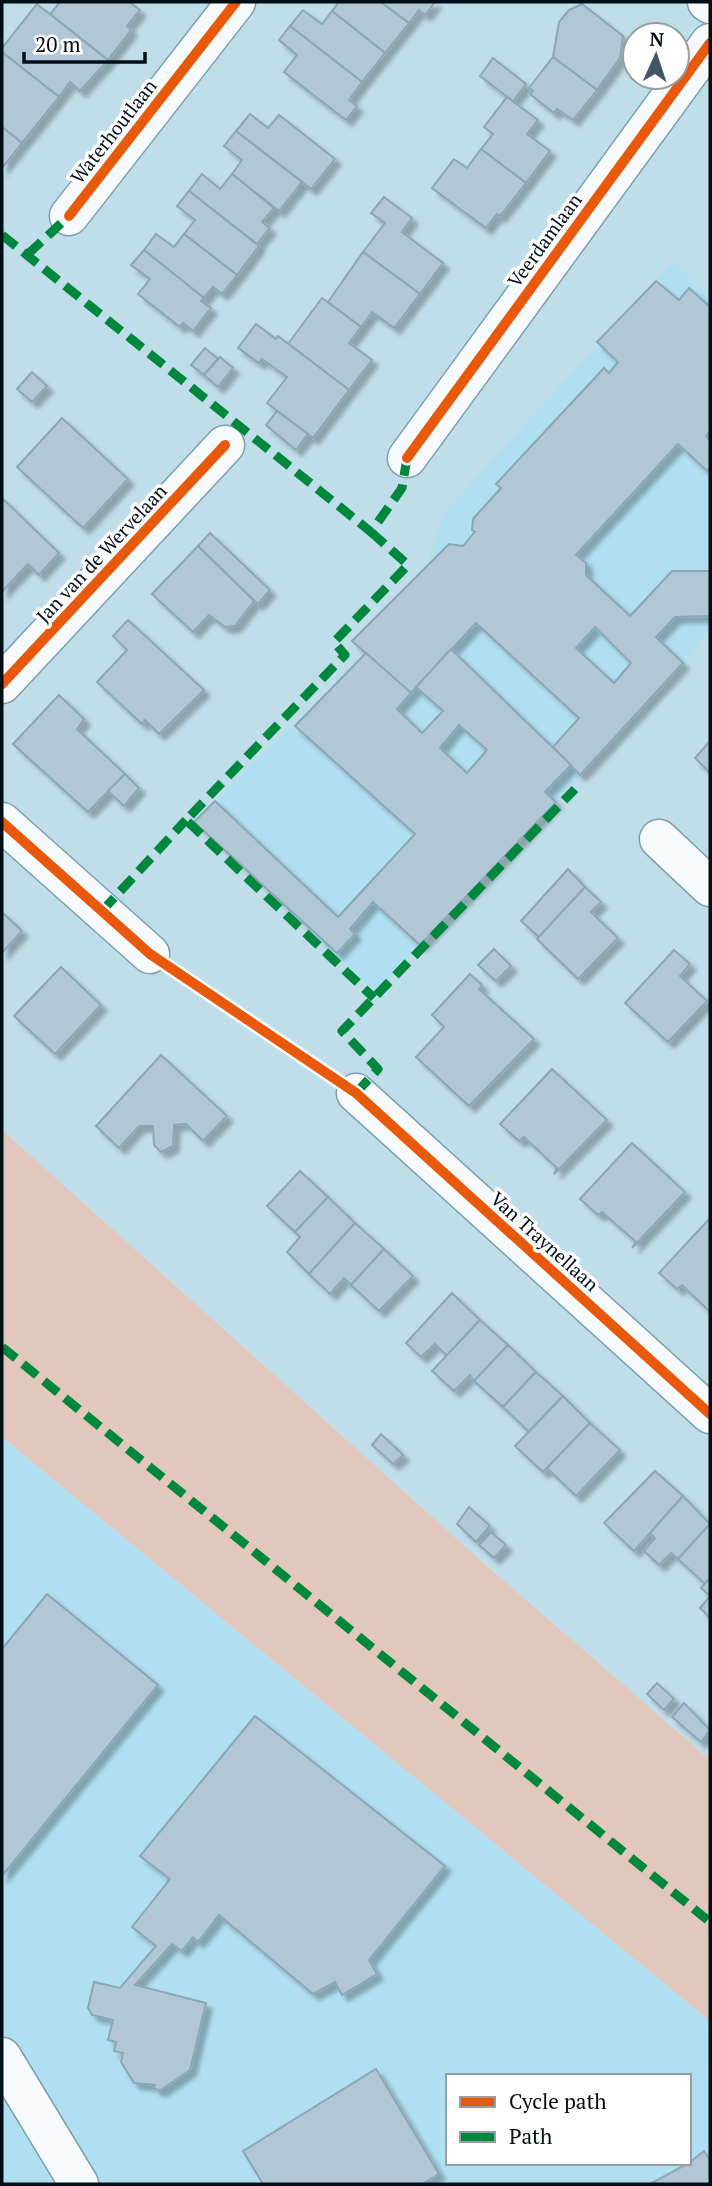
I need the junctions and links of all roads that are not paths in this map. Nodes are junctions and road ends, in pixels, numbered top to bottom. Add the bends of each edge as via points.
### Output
1 (236, 2) edge
2 (710, 43) edge
3 (69, 216) dead end
4 (225, 445) dead end
5 (407, 458) dead end
6 (2, 684) edge
7 (2, 822) edge
8 (659, 839) dead end
9 (710, 887) edge
10 (150, 954) dead end
11 (356, 1093) dead end
12 (710, 1414) edge
13 (2, 2057) edge
14 (79, 2184) edge

1 - 3 street, Waterhoutlaan
2 - 5 street, Veerdamlaan
4 - 6 street, Jan van de Wervelaan
7 - 10 street
8 - 9 street
11 - 12 street, Van Traynellaan
13 - 14 street

